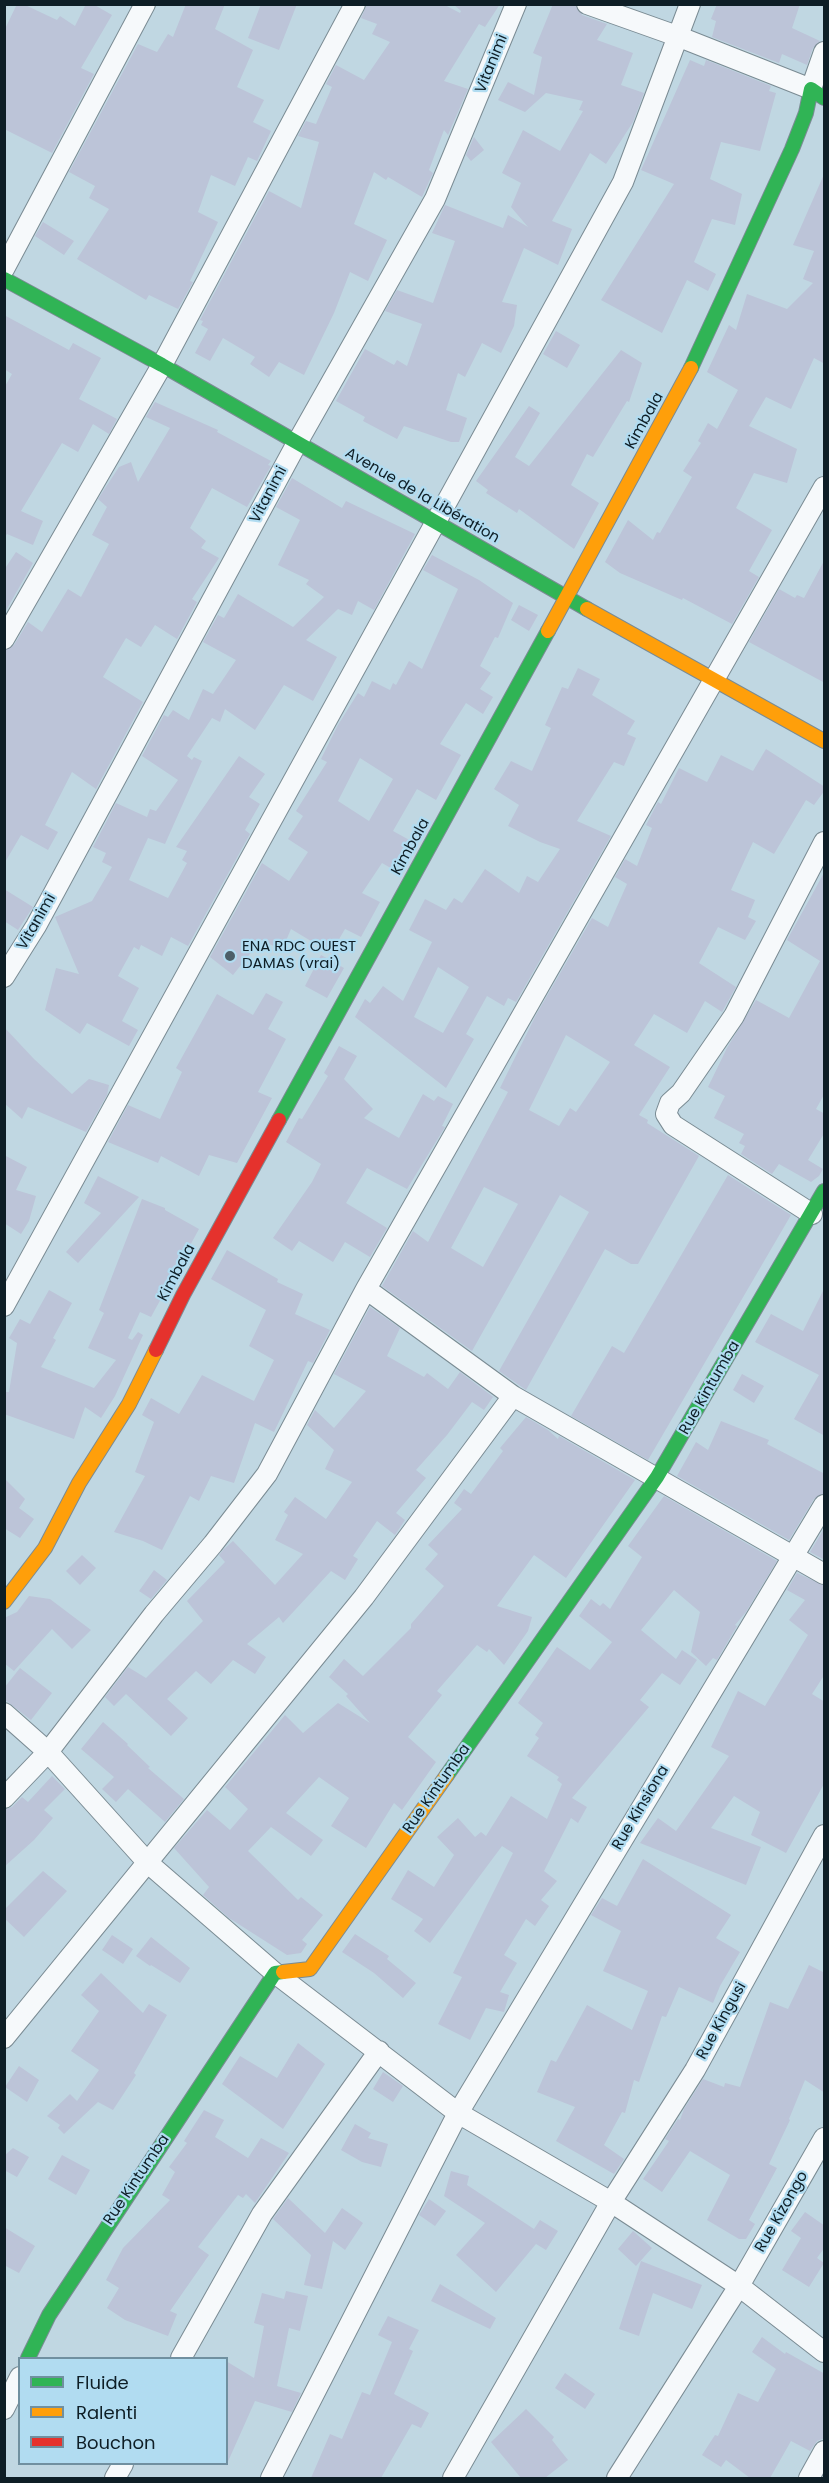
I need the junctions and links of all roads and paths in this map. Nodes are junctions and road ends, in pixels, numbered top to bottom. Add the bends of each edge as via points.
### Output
1 (145, 4) edge
2 (355, 4) edge
3 (516, 4) edge
4 (586, 4) edge
5 (690, 4) edge
6 (677, 36) junction
7 (825, 52) edge
8 (818, 93) edge
9 (4, 269) edge
10 (4, 279) edge
11 (162, 365) junction
12 (297, 443) junction
13 (825, 487) edge
14 (436, 523) junction
15 (567, 598) junction
16 (4, 639) edge
17 (713, 678) junction
18 (825, 741) edge
19 (825, 842) edge
20 (4, 977) edge
21 (825, 1191) edge
22 (812, 1214) junction
23 (366, 1289) junction
24 (4, 1306) edge
25 (513, 1396) junction
26 (657, 1477) junction
27 (825, 1505) edge
28 (793, 1555) junction
29 (825, 1574) edge
30 (4, 1602) edge
31 (4, 1713) edge
32 (48, 1752) junction
33 (4, 1798) edge
34 (825, 1835) edge
35 (148, 1863) junction
36 (275, 1972) junction
37 (4, 2038) edge
38 (379, 2051) junction
39 (458, 2112) junction
40 (825, 2138) edge
41 (611, 2202) junction
42 (739, 2286) junction
43 (825, 2352) edge
44 (29, 2357) edge
45 (183, 2357) edge
46 (18, 2381) edge
47 (4, 2409) edge
48 (825, 2451) edge
49 (271, 2478) edge
50 (453, 2478) edge
51 (617, 2478) edge
52 (809, 2478) edge

1 - 9 street
2 - 11 street
3 - 12 street, Vitanimi via 435,199
4 - 6 street
5 - 6 street
6 - 8 street
6 - 14 street via 622,182
7 - 8 street
8 - 15 main road, Kimbala via 682,387
10 - 11 main road, Avenue de la Libération
11 - 12 main road, Avenue de la Libération
11 - 16 street
12 - 14 main road, Avenue de la Libération
12 - 20 street, Vitanimi via 36,926
13 - 17 street
14 - 15 main road, Avenue de la Libération
14 - 24 street
15 - 17 main road, Avenue de la Libération
15 - 30 main road, Kimbala via 183,1295 129,1404 79,1483 45,1548
17 - 18 main road, Avenue de la Libération
17 - 23 street
19 - 22 street via 734,1016 666,1114 673,1125
21 - 22 main road, Rue Kintumba
22 - 26 main road, Rue Kintumba
23 - 25 street
23 - 32 street via 267,1474
25 - 26 street
25 - 35 street via 364,1597
26 - 28 street
26 - 36 main road, Rue Kintumba via 310,1969
27 - 28 street, Rue Kinsiona
28 - 29 street
28 - 39 street, Rue Kinsiona
31 - 32 street
32 - 33 street
32 - 35 street
34 - 41 street, Rue Kingusi via 695,2070
35 - 36 street
35 - 37 street
36 - 38 street
36 - 44 main road, Rue Kintumba via 55,2306
38 - 39 street
38 - 45 street via 262,2214
39 - 41 street
39 - 49 street, Rue Kinsiona
40 - 42 street, Rue Kizongo
41 - 42 street
41 - 50 street, Rue Kingusi
42 - 43 street
42 - 51 street, Rue Kizongo
46 - 47 street
48 - 52 street

